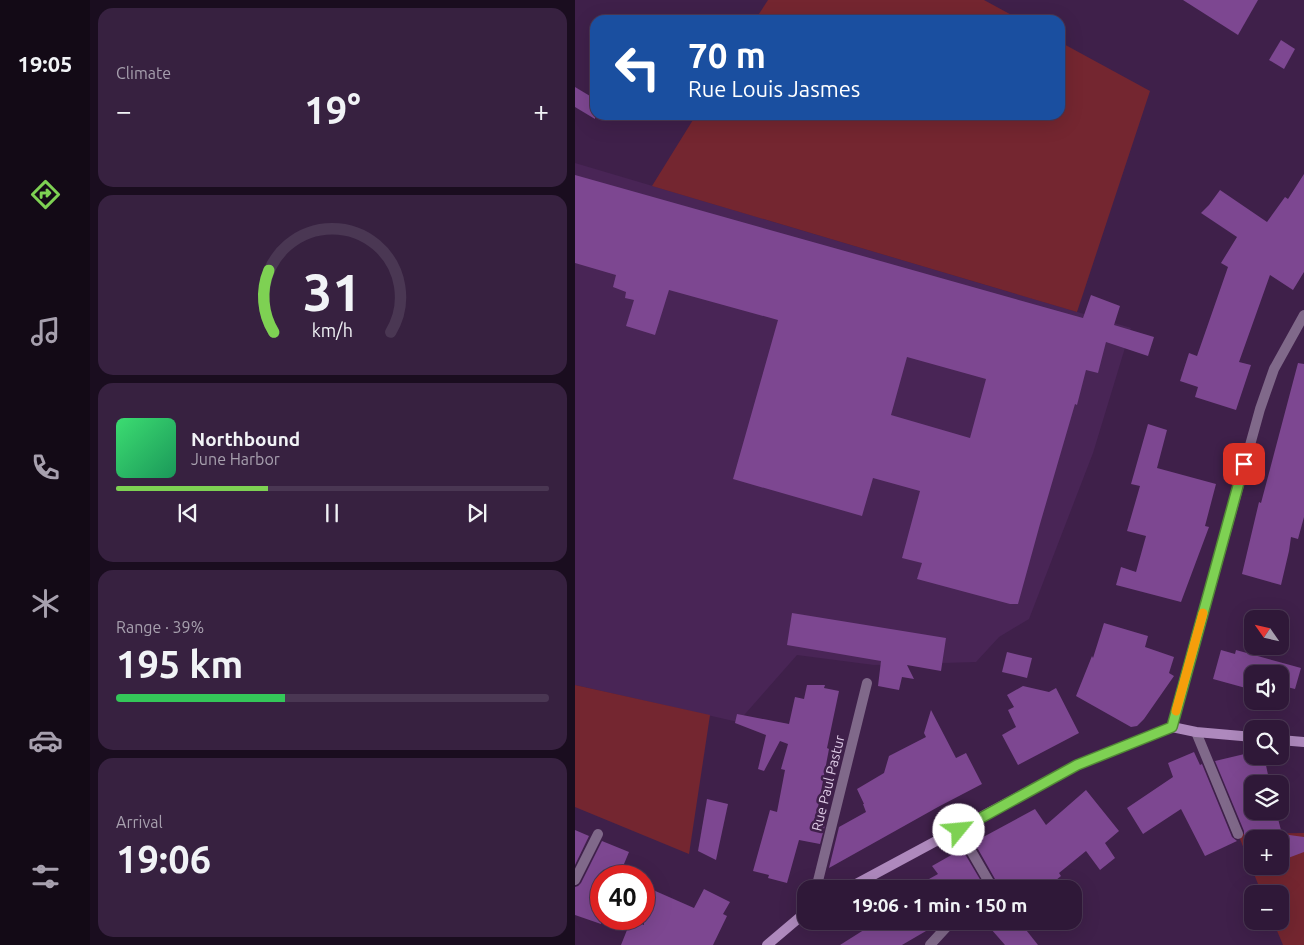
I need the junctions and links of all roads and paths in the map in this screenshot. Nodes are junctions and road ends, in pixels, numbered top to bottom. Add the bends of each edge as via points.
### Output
1 (1304, 315) edge
2 (867, 683) dead end
3 (1172, 727) junction
4 (1196, 732) junction
5 (1244, 736) edge
6 (1289, 741) edge
7 (1304, 742) edge
8 (959, 830) junction
9 (598, 834) dead end
10 (1238, 834) dead end
11 (575, 880) edge
12 (818, 880) edge
13 (864, 880) edge
14 (988, 880) edge
15 (797, 920) edge
16 (944, 930) edge
17 (767, 945) edge
18 (930, 945) edge

1 - 3 street via 1274,370 1260,409
2 - 12 street, Rue Paul Pastur
3 - 4 street
3 - 8 street via 1077,765
4 - 5 street
4 - 10 street
6 - 7 street
8 - 13 street
8 - 14 street
9 - 11 street
15 - 17 street
16 - 18 street

